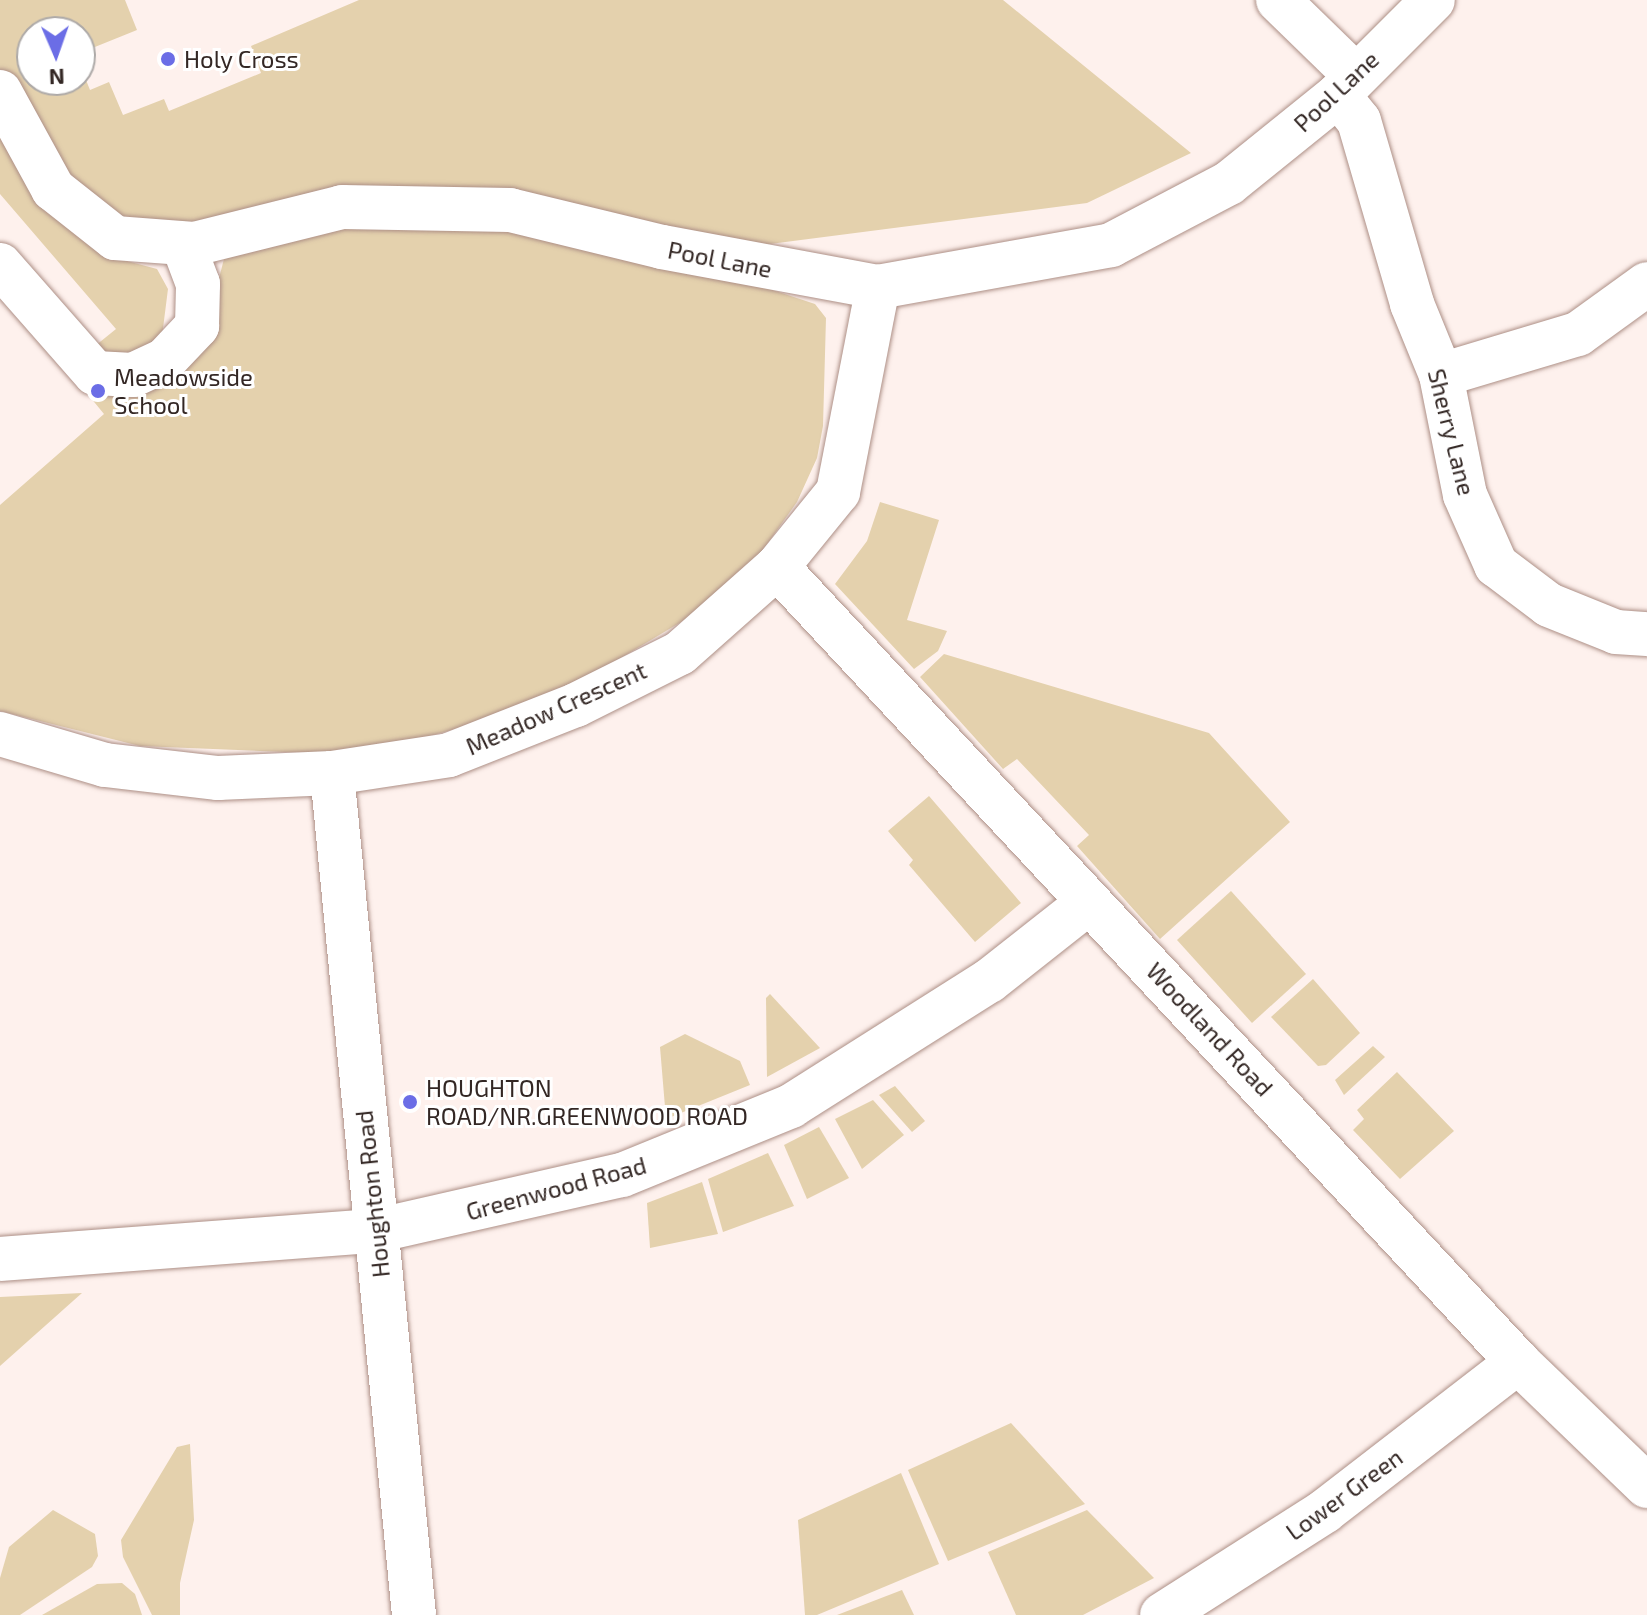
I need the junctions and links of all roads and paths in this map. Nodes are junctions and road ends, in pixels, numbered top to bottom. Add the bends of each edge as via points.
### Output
1 (1278, 0) edge
2 (1433, 0) edge
3 (1346, 85) junction
4 (0, 92) edge
5 (183, 244) junction
6 (0, 265) edge
7 (1647, 284) edge
8 (878, 287) junction
9 (1441, 375) junction
10 (777, 567) junction
11 (1647, 634) edge
12 (0, 734) edge
13 (332, 773) junction
14 (1089, 902) junction
15 (375, 1231) junction
16 (0, 1259) edge
17 (1518, 1362) junction
18 (1647, 1486) edge
19 (414, 1615) edge
20 (1162, 1615) edge

1 - 3 street, Sherry Lane
2 - 3 street, Pool Lane
3 - 8 street, Pool Lane via 1229,183 1111,245
3 - 9 street, Sherry Lane via 1412,304
4 - 5 street, Pool Lane via 53,189 84,217 115,238
5 - 6 street via 198,284 197,326 165,360 133,375 95,373
5 - 8 street, Pool Lane via 342,207 510,210 662,247
7 - 9 street via 1578,334
8 - 10 street, Meadow Crescent via 858,372 854,432 838,492
9 - 11 street, Sherry Lane via 1465,495 1496,565 1549,605 1616,632
10 - 13 street, Meadow Crescent via 680,653 576,705 449,755
10 - 14 street, Woodland Road
12 - 13 street, Meadow Crescent via 105,765 218,778
13 - 15 street, Houghton Road
14 - 15 street, Greenwood Road via 989,981 791,1106 622,1175
14 - 17 street, Woodland Road
15 - 16 street, Greenwood Road
15 - 19 street, Houghton Road
17 - 18 street, Woodland Road
17 - 20 street, Lower Green via 1325,1511

